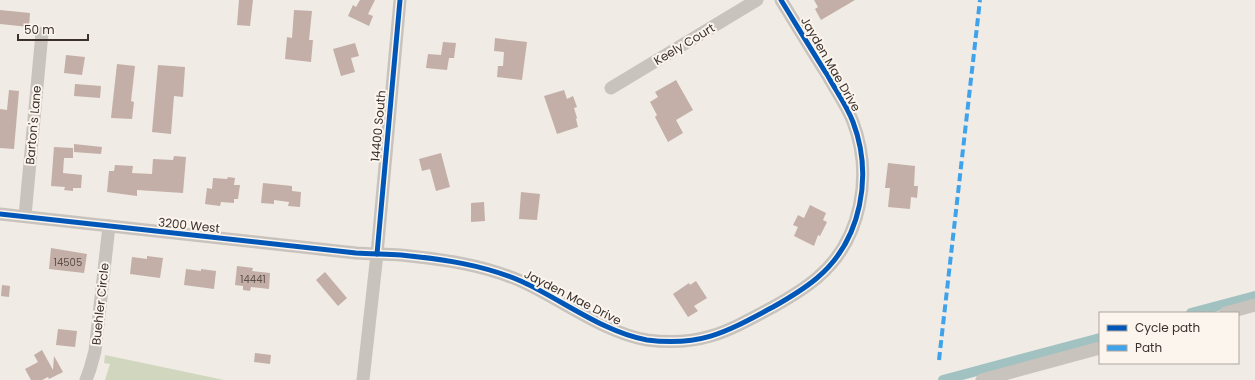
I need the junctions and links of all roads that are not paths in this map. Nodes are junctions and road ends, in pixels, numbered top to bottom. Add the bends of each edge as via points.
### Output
1 (400, 0) edge
2 (757, 0) edge
3 (781, 0) edge
4 (42, 33) dead end
5 (611, 88) dead end
6 (0, 214) edge
7 (25, 216) junction
8 (109, 226) junction
9 (377, 254) junction
10 (1255, 305) edge
11 (1230, 312) edge
12 (1099, 348) edge
13 (86, 380) edge
14 (363, 380) edge
15 (982, 380) edge

1 - 9 street, 14400 South
2 - 5 street, Keely Court
3 - 9 street, Jayden Mae Drive via 842,100 859,140 863,161 860,206 842,248 818,277 785,301 728,330 702,339 682,342 646,339 604,326 542,291 504,275 456,262
4 - 7 street, Barton's Lane
6 - 7 street, 3200 West
7 - 8 street, 3200 West
8 - 9 street, 3200 West
8 - 13 street, Buehler Circle via 95,351
9 - 14 street, 14400 South
10 - 11 street
12 - 15 street

